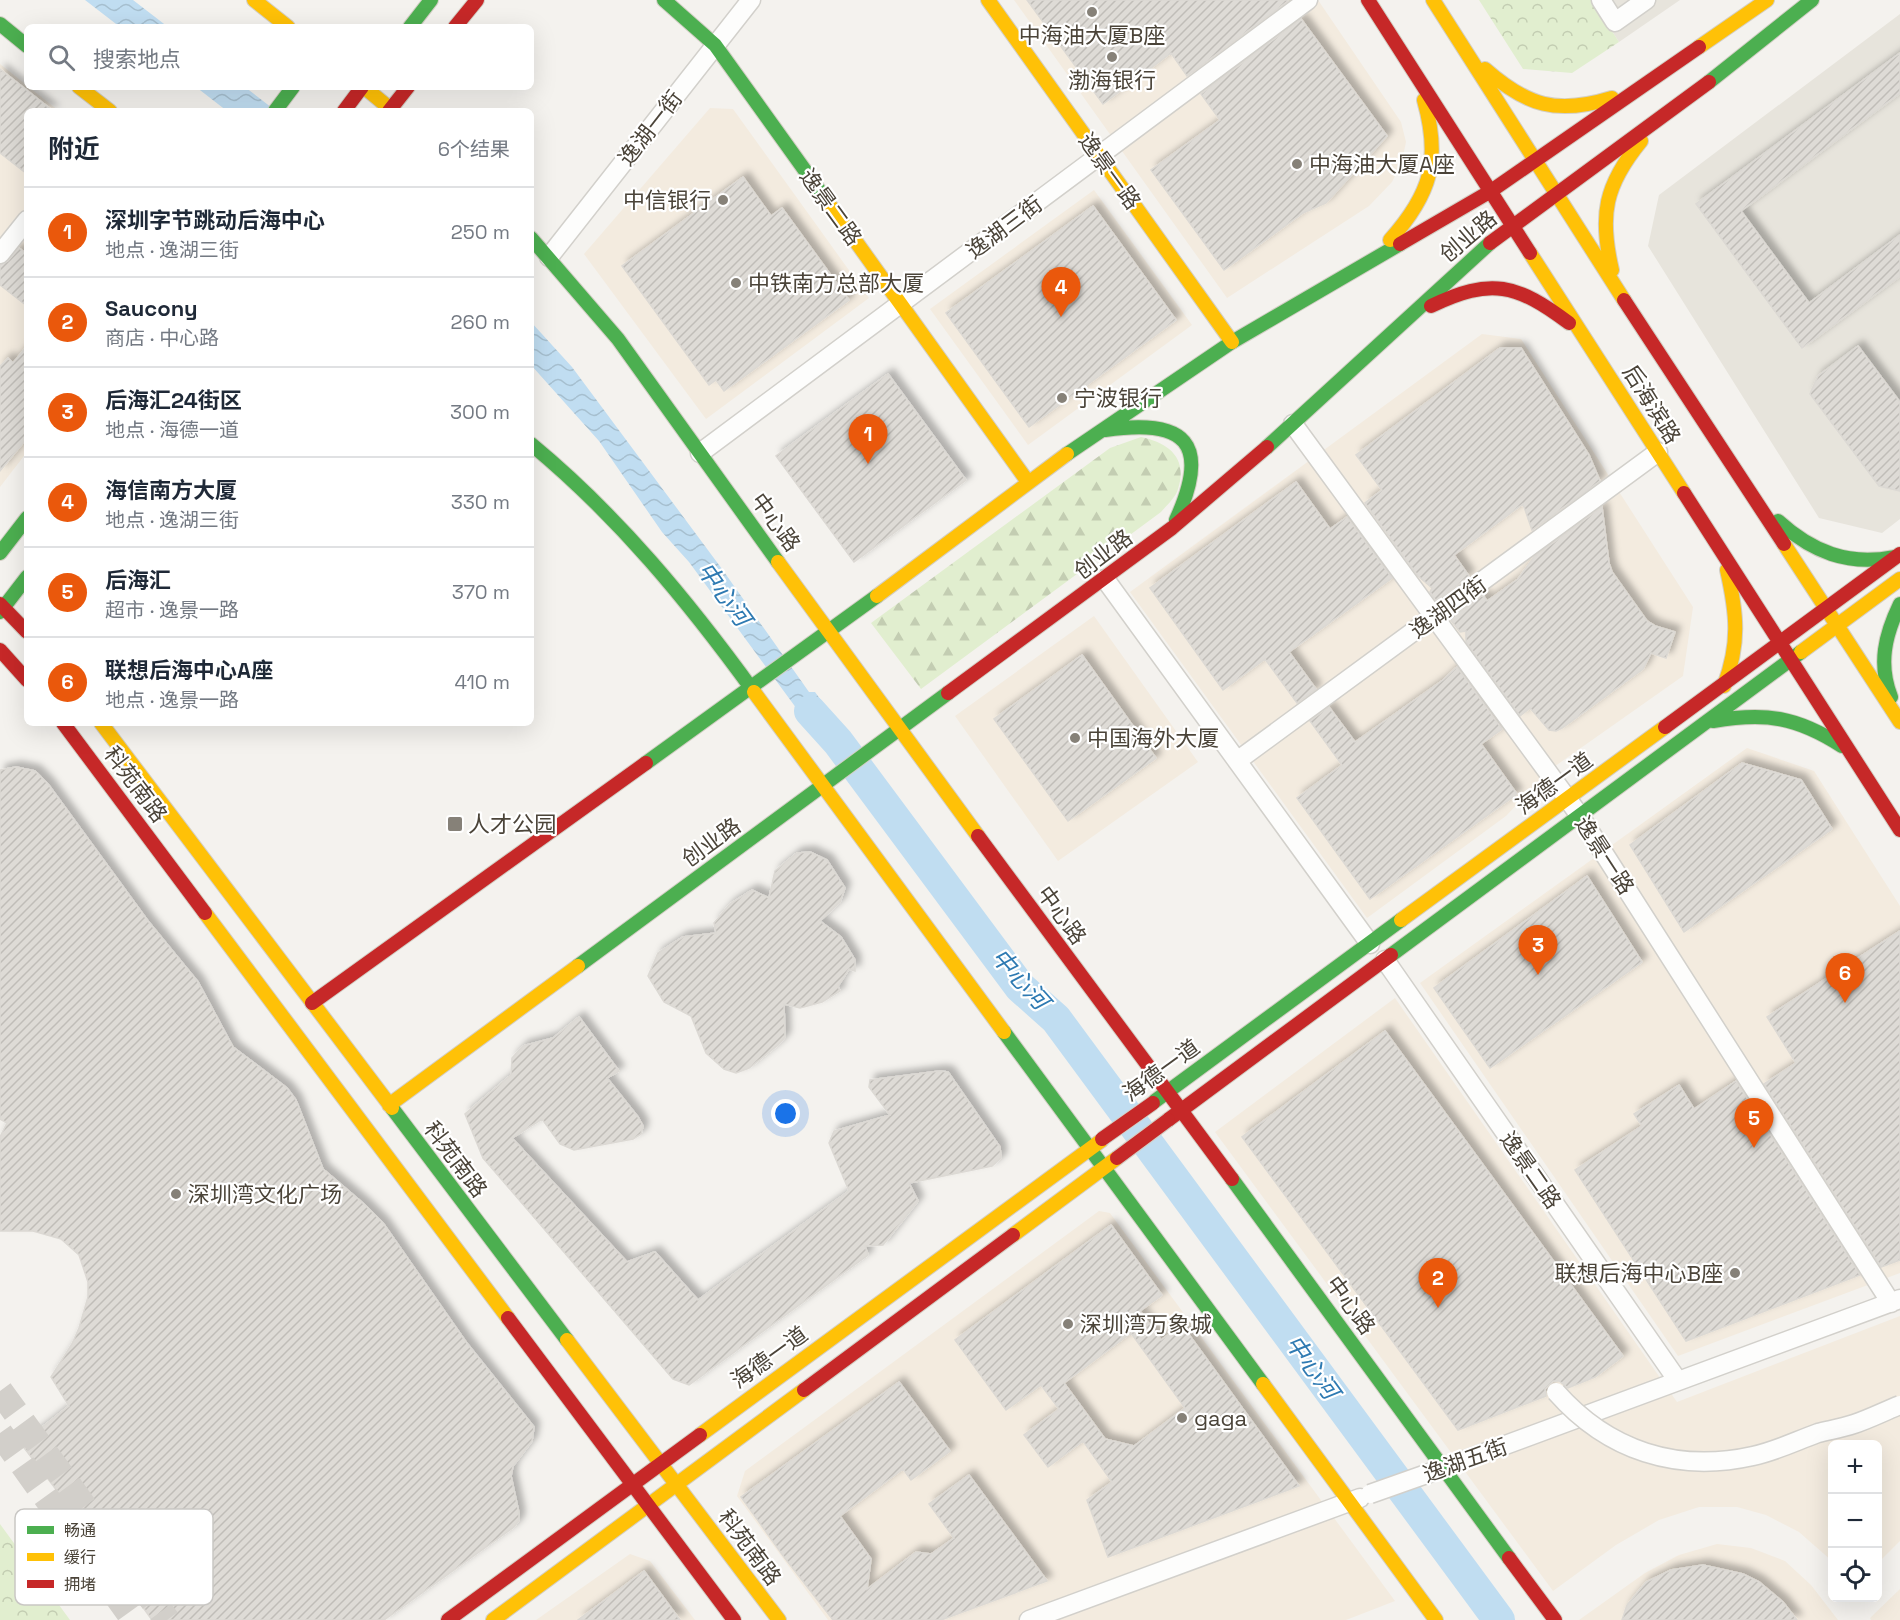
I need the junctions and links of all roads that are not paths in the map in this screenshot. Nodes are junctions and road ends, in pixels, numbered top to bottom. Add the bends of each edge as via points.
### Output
1 (253, 0) edge
2 (431, 0) edge
3 (477, 0) edge
4 (664, 0) edge
5 (751, 0) edge
6 (988, 0) edge
7 (1308, 0) edge
8 (1368, 0) edge
9 (1433, 0) edge
10 (1600, 0) edge
11 (1647, 0) edge
12 (1767, 0) edge
13 (1777, 0) edge
14 (1812, 0) edge
15 (1789, 17) junction
16 (0, 24) edge
17 (276, 24) edge
18 (284, 24) edge
19 (412, 24) edge
20 (457, 24) edge
21 (24, 44) edge
22 (715, 45) junction
23 (1464, 48) junction
24 (1415, 74) junction
25 (1647, 81) junction
26 (83, 90) edge
27 (291, 90) edge
28 (361, 90) edge
29 (367, 90) edge
30 (406, 90) edge
31 (106, 108) edge
32 (277, 108) edge
33 (346, 108) edge
34 (389, 108) edge
35 (392, 108) edge
36 (1671, 109) junction
37 (1100, 156) junction
38 (1536, 161) junction
39 (1491, 191) junction
40 (1556, 193) junction
41 (24, 224) edge
42 (1512, 225) junction
43 (534, 241) edge
44 (0, 254) edge
45 (549, 257) junction
46 (1365, 263) junction
47 (1616, 288) junction
48 (901, 304) junction
49 (1388, 334) junction
50 (1583, 334) junction
51 (1232, 342) junction
52 (1293, 424) junction
53 (1096, 432) junction
54 (534, 446) edge
55 (1658, 452) junction
56 (700, 453) junction
57 (1028, 482) junction
58 (1754, 495) junction
59 (24, 522) edge
60 (1172, 528) junction
61 (1723, 552) junction
62 (0, 553) edge
63 (1899, 555) edge
64 (1105, 579) junction
65 (1900, 579) edge
66 (24, 581) edge
67 (1900, 604) edge
68 (1, 608) edge
69 (1826, 610) junction
70 (1434, 617) junction
71 (1837, 628) junction
72 (24, 629) edge
73 (828, 631) junction
74 (1781, 643) junction
75 (0, 650) edge
76 (1792, 661) junction
77 (24, 677) edge
78 (1725, 684) junction
79 (755, 685) junction
80 (1900, 717) edge
81 (1900, 722) edge
82 (65, 726) edge
83 (103, 726) edge
84 (899, 730) junction
85 (1688, 738) junction
86 (1850, 751) junction
87 (1237, 761) junction
88 (828, 782) junction
89 (1568, 799) junction
90 (1580, 816) junction
91 (1900, 830) edge
92 (1370, 944) junction
93 (1385, 960) junction
94 (312, 1003) junction
95 (1168, 1091) junction
96 (388, 1105) junction
97 (1182, 1110) junction
98 (1090, 1149) junction
99 (1104, 1167) junction
100 (1895, 1301) edge
101 (1678, 1381) junction
102 (1556, 1392) dead end
103 (1900, 1405) edge
104 (661, 1462) junction
105 (1439, 1469) junction
106 (632, 1483) junction
107 (677, 1484) junction
108 (1350, 1502) junction
109 (648, 1505) junction
110 (448, 1620) edge
111 (493, 1620) edge
112 (734, 1620) edge
113 (779, 1620) edge
114 (1029, 1620) edge
115 (1436, 1620) edge
116 (1555, 1620) edge

1 - 17 main road
1 - 18 main road
2 - 19 main road
3 - 20 main road
4 - 22 main road, 逸景二路
5 - 22 street, 逸湖一街
6 - 37 main road, 逸景一路
7 - 37 street, 逸湖三街
8 - 24 main road, 后海滨路
9 - 23 main road, 后海滨路
10 - 11 street via 1615,22
12 - 25 main road, 创业路
13 - 15 main road
14 - 15 main road, 创业路
15 - 36 main road, 创业路
16 - 21 main road
22 - 45 street, 逸湖一街
22 - 48 main road, 逸景二路
23 - 25 main road via 1498,81 1547,108 1588,107
23 - 38 main road, 后海滨路
24 - 39 main road, 后海滨路
24 - 46 main road via 1430,117 1434,145 1432,174 1424,198 1411,218
25 - 38 main road, 创业路
26 - 31 main road
27 - 32 main road
28 - 33 main road
29 - 34 main road
30 - 35 main road
36 - 40 main road, 创业路
36 - 47 main road via 1624,162 1603,208
37 - 48 street, 逸湖三街
37 - 51 main road, 逸景一路
38 - 39 main road, 创业路
38 - 40 main road, 后海滨路
39 - 42 main road, 后海滨路
39 - 46 main road, 创业路
40 - 42 main road, 创业路
40 - 47 main road, 后海滨路
41 - 44 street
42 - 49 main road, 创业路
42 - 50 main road, 后海滨路
43 - 45 main road, 中心路
45 - 56 main road, 中心路 via 618,339
46 - 51 main road, 创业路
47 - 58 main road, 后海滨路
48 - 56 street, 逸湖三街
48 - 57 main road, 逸景二路
49 - 50 main road via 1454,294 1480,286 1503,286 1527,294
49 - 52 main road, 创业路
50 - 55 main road, 后海滨路
51 - 53 main road, 创业路
52 - 60 main road, 创业路
52 - 70 street, 逸景一路
53 - 57 main road, 创业路
53 - 60 main road via 1138,424 1156,425 1183,440 1195,466 1194,481
54 - 79 main road via 579,484 635,542
55 - 61 main road, 后海滨路
55 - 70 street, 逸湖四街
56 - 73 main road, 中心路
57 - 73 main road, 创业路
58 - 63 main road via 1793,536 1836,558 1884,560
58 - 69 main road, 后海滨路
59 - 62 main road
60 - 64 main road, 创业路
61 - 74 main road, 后海滨路
61 - 78 main road via 1738,619 1735,660
63 - 69 main road, 海德一道
64 - 84 main road, 创业路
64 - 87 street
65 - 71 main road, 海德一道
66 - 68 main road
67 - 80 main road via 1884,640 1883,660 1884,681
68 - 72 main road
69 - 71 main road, 后海滨路
69 - 74 main road, 海德一道
70 - 87 street, 逸湖四街
70 - 89 street, 逸景一路
71 - 76 main road, 海德一道
71 - 81 main road, 后海滨路
73 - 79 main road, 创业路
73 - 84 main road, 中心路
74 - 76 main road, 后海滨路
74 - 78 main road, 海德一道
75 - 77 main road
76 - 85 main road, 海德一道
76 - 86 main road, 后海滨路
78 - 85 main road
78 - 89 main road, 海德一道
79 - 88 main road
79 - 94 main road, 创业路
82 - 106 main road, 科苑南路
83 - 94 main road, 科苑南路
84 - 88 main road, 创业路
84 - 95 main road, 中心路
85 - 86 main road via 1713,721 1738,716 1781,716 1825,734
85 - 90 main road, 海德一道
86 - 91 main road, 后海滨路
87 - 92 street
88 - 96 main road, 创业路
88 - 98 main road
89 - 90 street, 逸景一路
89 - 92 main road, 海德一道
90 - 93 main road, 海德一道
90 - 100 street, 逸景一路
92 - 95 main road, 海德一道
93 - 97 main road, 海德一道
93 - 101 street, 逸景二路
94 - 96 main road, 科苑南路
95 - 97 main road, 中心路
95 - 98 main road, 海德一道, bridge
96 - 104 main road, 科苑南路
97 - 99 main road, 海德一道, bridge
97 - 105 main road, 中心路
98 - 99 main road
98 - 104 main road, 海德一道
99 - 107 main road, 海德一道
99 - 108 main road
100 - 101 street, 逸湖五街
101 - 105 street, 逸湖五街
102 - 103 street, bridge via 1585,1421 1627,1448 1660,1459 1710,1463 1784,1448
104 - 106 main road, 海德一道
104 - 107 main road, 科苑南路
105 - 108 street, 逸湖五街, bridge
105 - 116 main road, 中心路
106 - 109 main road, 科苑南路
106 - 110 main road, 海德一道
107 - 109 main road, 海德一道
107 - 113 main road, 科苑南路
108 - 114 street, 逸湖五街
108 - 115 main road
109 - 111 main road, 海德一道
109 - 112 main road, 科苑南路

